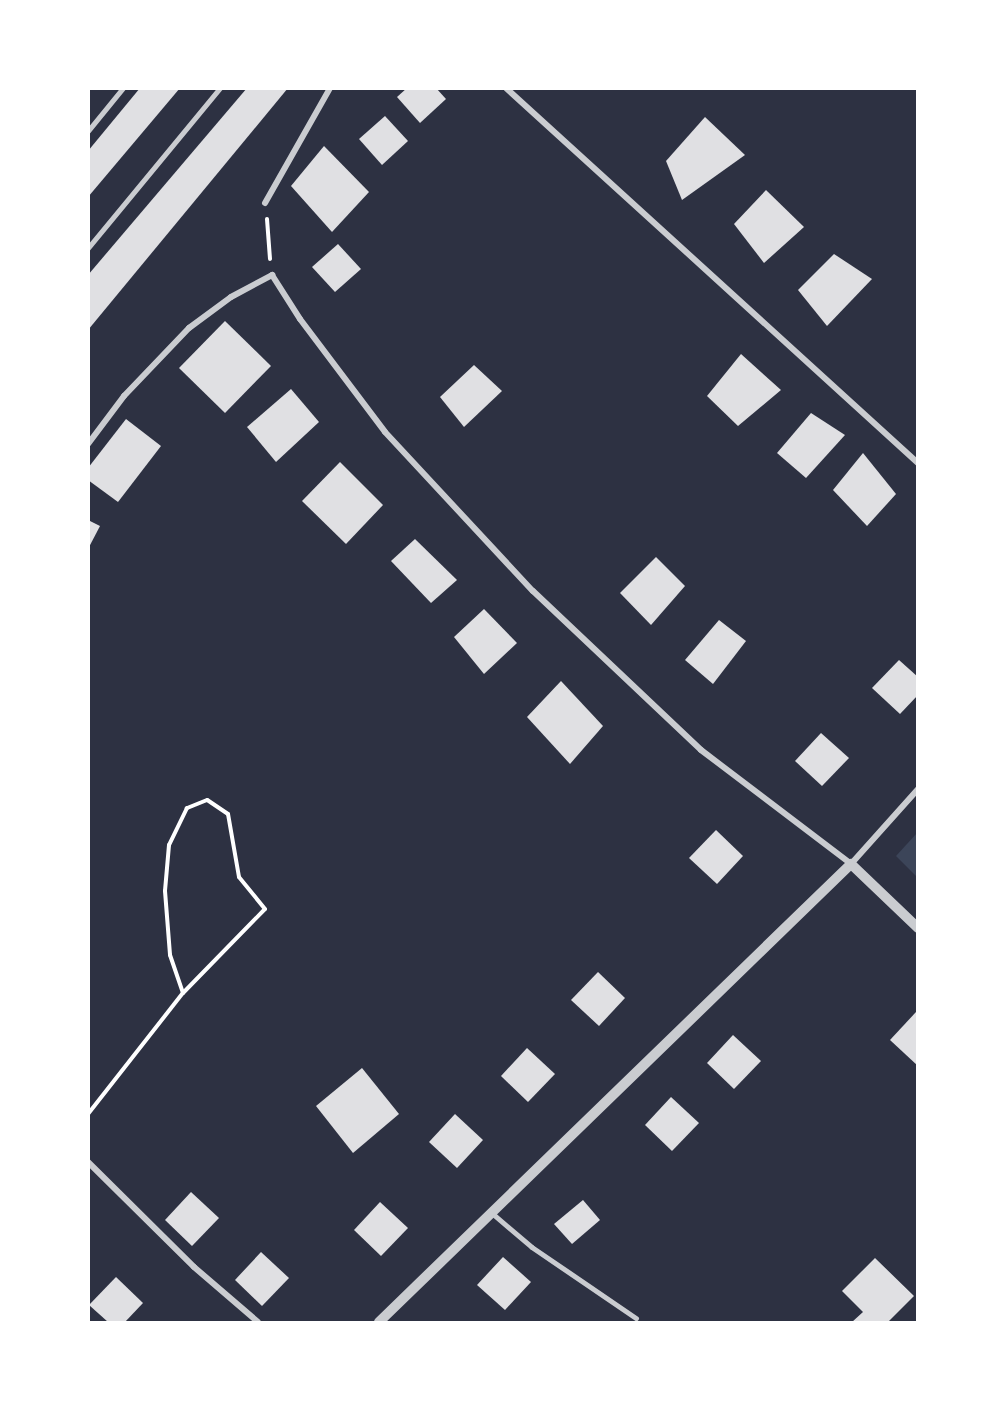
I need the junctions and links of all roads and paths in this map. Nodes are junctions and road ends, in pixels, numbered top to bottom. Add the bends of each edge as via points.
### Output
1 (123, 88) edge
2 (220, 88) edge
3 (330, 88) edge
4 (507, 88) edge
5 (88, 131) edge
6 (265, 203) joint
7 (88, 248) edge
8 (272, 275) junction
9 (88, 444) edge
10 (918, 463) edge
11 (918, 789) edge
12 (851, 864) junction
13 (918, 928) edge
14 (183, 993) junction
15 (88, 1114) edge
16 (88, 1162) edge
17 (492, 1214) junction
18 (636, 1318) dead end
19 (258, 1323) edge
20 (379, 1323) edge

1 - 5 lane
2 - 7 lane
3 - 6 street
4 - 10 street
6 - 8 path
8 - 9 street via 231,297 189,328 124,396
8 - 12 street via 385,432 533,591 701,750
11 - 12 street
12 - 13 street
12 - 17 street
14 - 14 path via 265,909 239,877 228,814 207,800 187,808 169,844 165,891 170,955
14 - 15 path
16 - 19 street via 194,1267
17 - 18 lane via 532,1247
17 - 20 street

